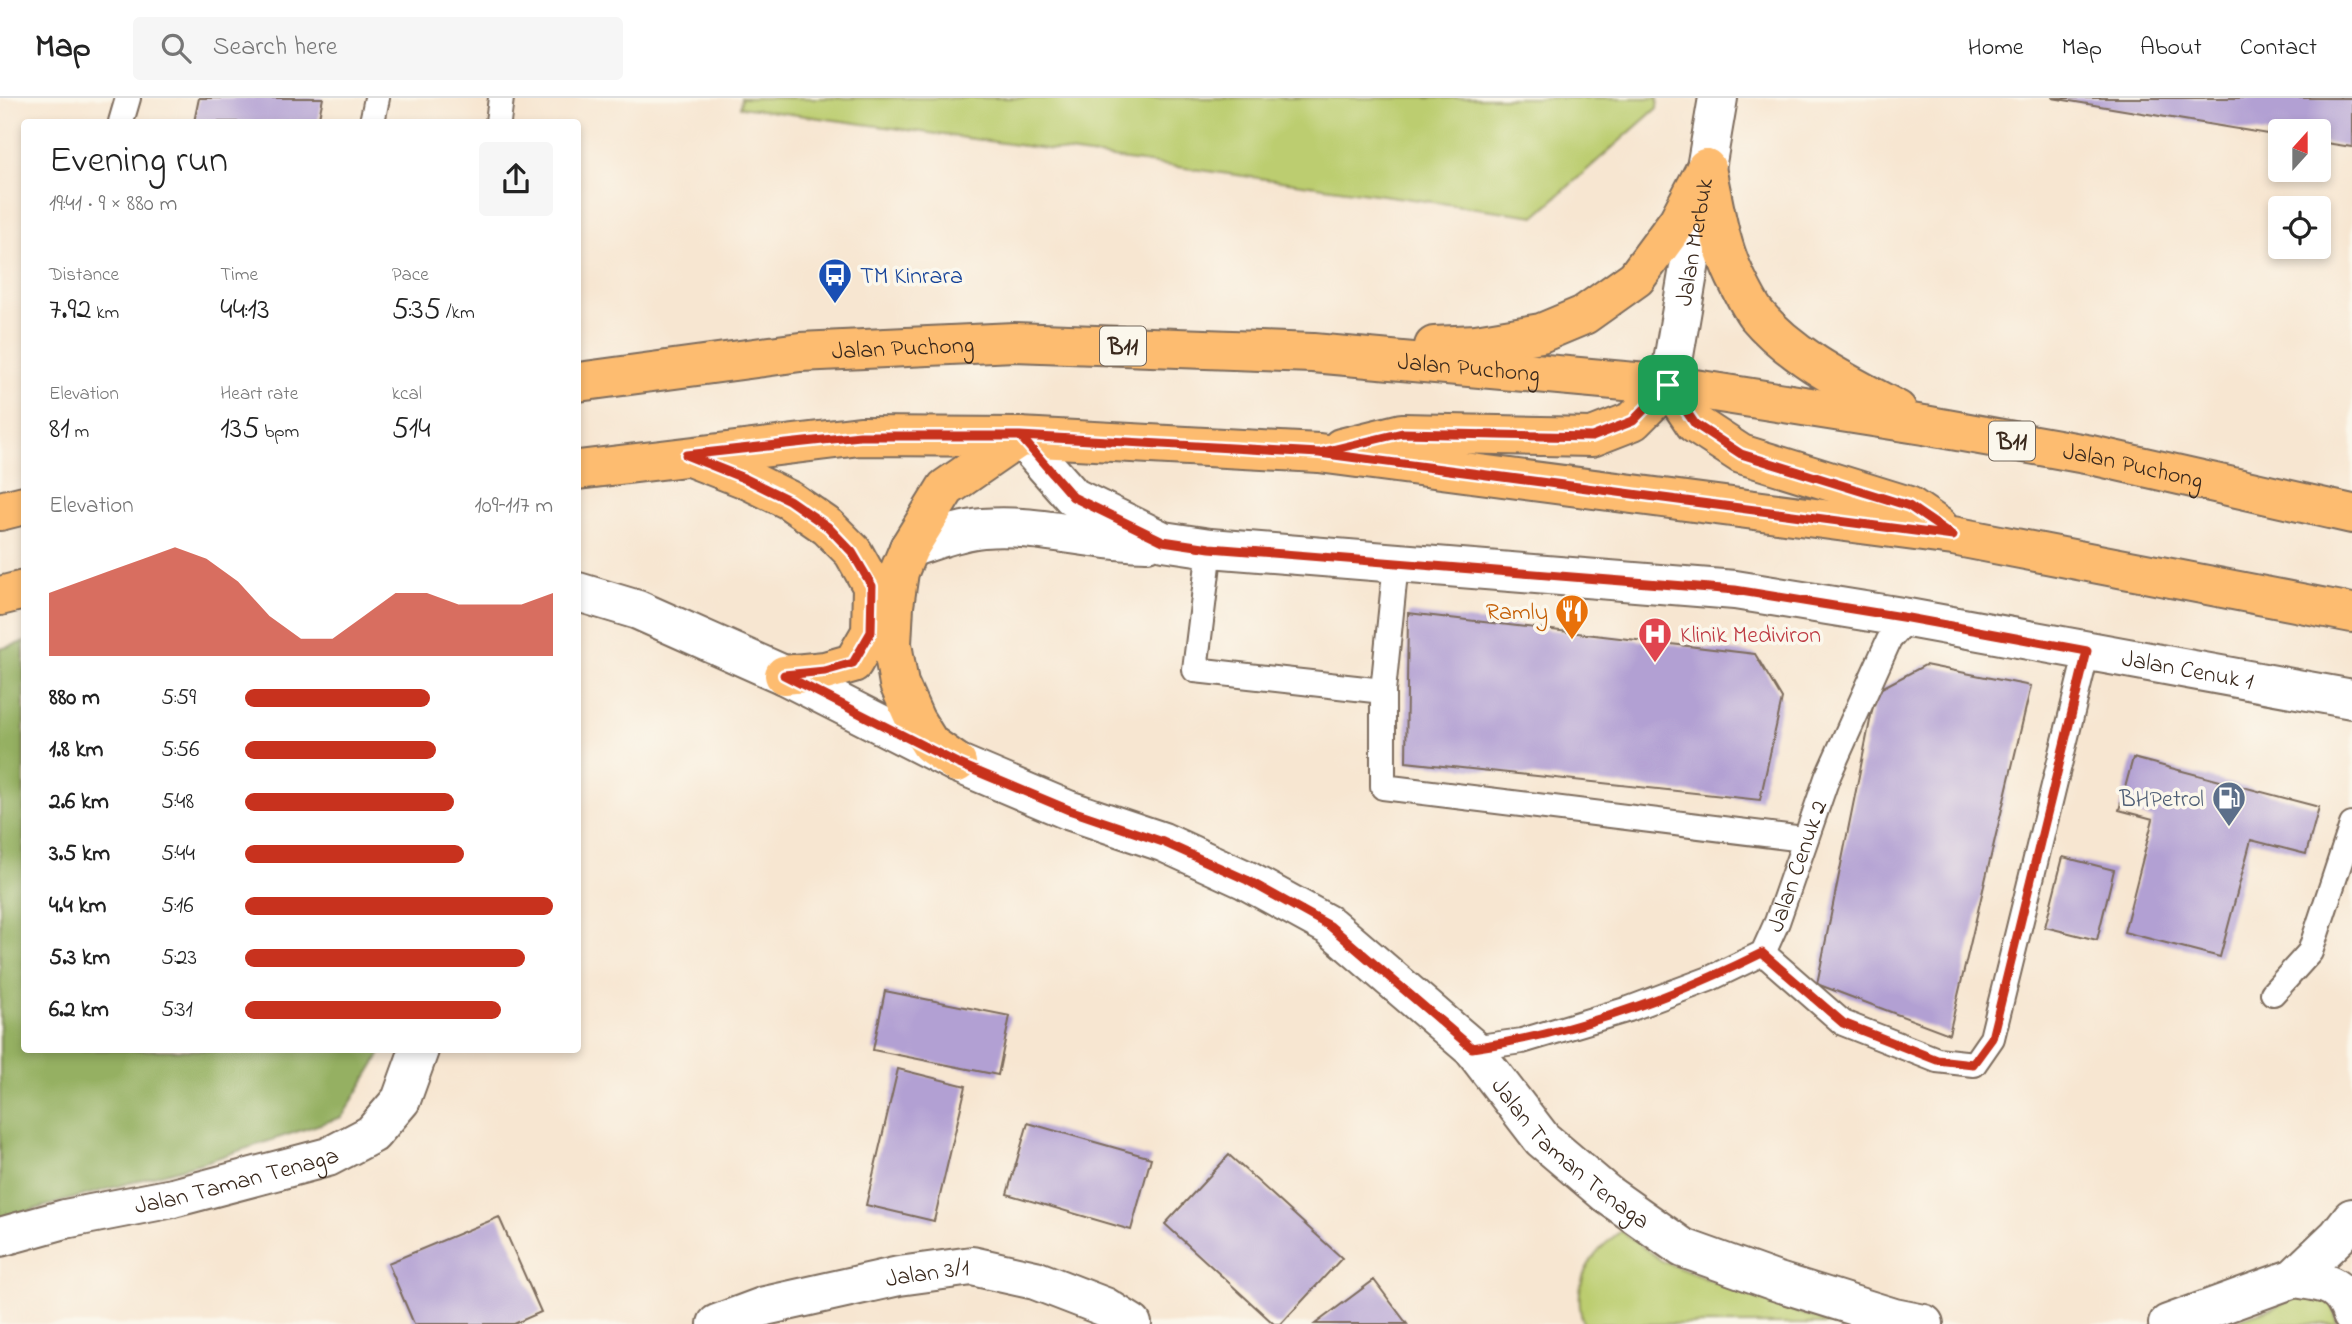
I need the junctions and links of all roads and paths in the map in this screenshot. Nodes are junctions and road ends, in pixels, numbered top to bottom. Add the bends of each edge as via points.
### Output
1 (128, 98) edge
2 (377, 98) edge
3 (501, 98) edge
4 (1718, 98) edge
5 (122, 119) edge
6 (373, 119) edge
7 (498, 119) edge
8 (1706, 168) junction
9 (1313, 354) junction
10 (581, 382) edge
11 (1668, 385) junction
12 (1924, 425) junction
13 (1020, 436) junction
14 (1319, 453) junction
15 (686, 455) junction
16 (581, 470) edge
17 (21, 506) edge
18 (0, 511) edge
19 (2352, 514) edge
20 (1953, 536) junction
21 (1163, 541) junction
22 (909, 548) junction
23 (1210, 548) junction
24 (1396, 563) junction
25 (21, 591) edge
26 (581, 593) edge
27 (0, 596) edge
28 (2352, 613) edge
29 (1908, 618) junction
30 (2087, 651) junction
31 (784, 675) junction
32 (1383, 691) junction
33 (2352, 699) edge
34 (957, 763) junction
35 (2352, 825) edge
36 (1804, 839) junction
37 (1762, 953) junction
38 (2273, 993) dead end
39 (1472, 1048) junction
40 (418, 1053) edge
41 (2352, 1218) edge
42 (0, 1237) edge
43 (2294, 1278) junction
44 (2352, 1315) edge
45 (717, 1324) edge
46 (1132, 1324) edge
47 (1924, 1324) edge
48 (2168, 1324) edge

1 - 5 lane
2 - 6 lane
3 - 7 lane
4 - 8 street, Jalan Merbuk
8 - 9 main road via 1678,221 1636,278 1584,315 1541,333 1476,344
8 - 11 street, Jalan Merbuk
8 - 12 main road via 1722,241 1755,313 1788,344 1839,379
9 - 10 main road, Jalan Puchong / B11 via 1014,342 800,352
9 - 11 main road, Jalan Puchong / B11
11 - 12 main road, Jalan Puchong / B11
11 - 14 main road via 1633,421 1592,437 1402,433
11 - 20 main road via 1695,424 1741,454 1909,506
12 - 19 main road, Jalan Puchong / B11 via 2091,455
13 - 14 main road
13 - 15 main road via 860,436
13 - 21 street, Jalan Cenuk 1 via 1073,497
13 - 22 main road via 946,488
14 - 20 main road
15 - 16 main road
15 - 31 main road via 789,500 828,527 852,552 872,586 871,632 853,663
17 - 18 main road
20 - 28 main road
21 - 22 street via 982,528
21 - 23 street, Jalan Cenuk 1
22 - 34 main road via 894,606 892,644 899,684 930,744
23 - 24 street, Jalan Cenuk 1
23 - 32 lane via 1195,670
24 - 29 street, Jalan Cenuk 1 via 1735,590
24 - 32 lane
25 - 27 main road
26 - 31 street, Jalan Taman Tenaga via 638,610
29 - 30 street, Jalan Cenuk 1
29 - 36 lane, Jalan Cenuk 2 via 1889,640 1872,676
30 - 33 street, Jalan Cenuk 1
30 - 37 lane via 1992,1038 1973,1064 1937,1060 1843,1023
31 - 34 street, Jalan Taman Tenaga
32 - 36 lane via 1383,787
34 - 39 street, Jalan Taman Tenaga via 1069,810 1163,842 1247,880 1330,926
35 - 38 lane via 2310,952
36 - 37 lane, Jalan Cenuk 2
37 - 39 lane, Jalan Cenuk 2 via 1629,1009 1522,1041
39 - 47 street, Jalan Taman Tenaga via 1542,1139 1608,1195 1683,1248 1788,1285
40 - 42 street, Jalan Taman Tenaga via 401,1100 372,1134 328,1157
41 - 43 street
43 - 44 street via 2336,1287
43 - 48 street
45 - 46 street, Jalan 3/1 via 765,1306 899,1276 972,1266 1035,1280 1105,1307

